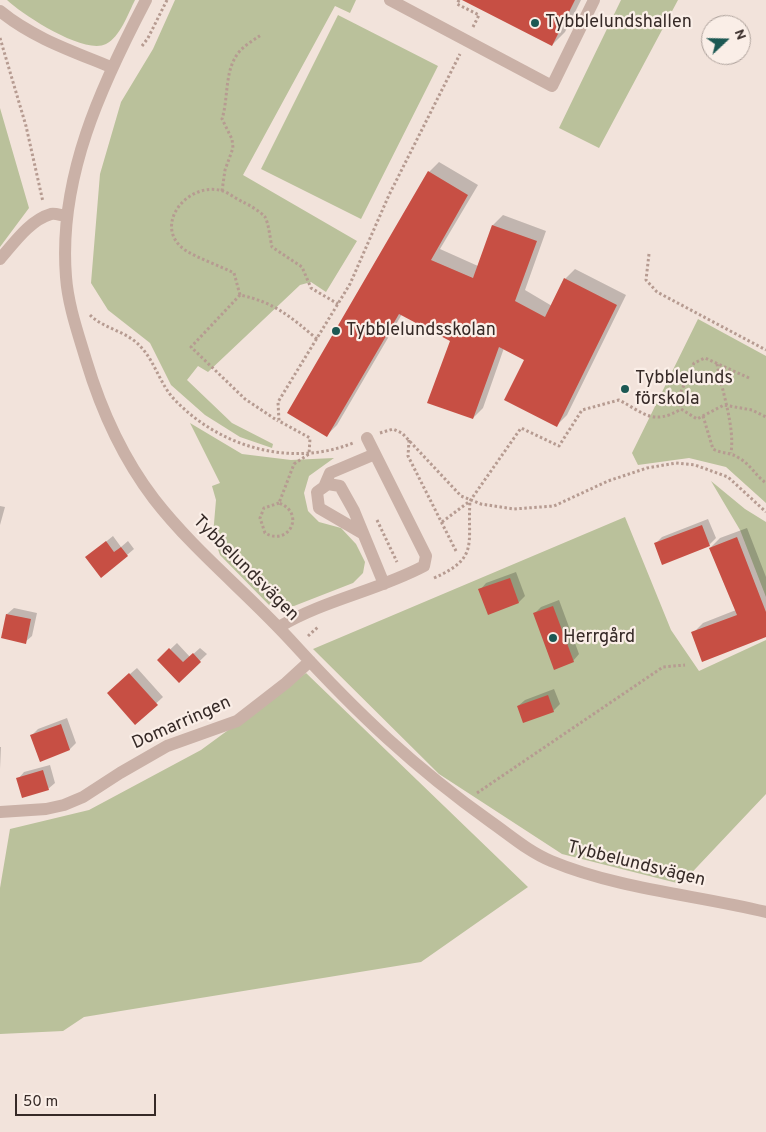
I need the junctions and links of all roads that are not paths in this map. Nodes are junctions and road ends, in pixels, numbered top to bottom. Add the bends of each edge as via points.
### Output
1 (146, 0) edge
2 (390, 0) edge
3 (594, 0) edge
4 (0, 11) edge
5 (111, 67) junction
6 (67, 216) junction
7 (0, 259) edge
8 (367, 438) road end
9 (375, 454) junction
10 (324, 487) junction
11 (362, 533) junction
12 (384, 584) junction
13 (279, 627) junction
14 (310, 661) junction
15 (0, 812) edge
16 (766, 912) edge

1 - 5 street, Tybbelundsvägen
2 - 3 street via 552,86
4 - 5 street via 38,37
5 - 6 street, Tybbelundsvägen via 80,151
6 - 7 street via 47,216 25,231
6 - 13 street, Tybbelundsvägen via 66,277 70,302 89,370 118,443 154,499
8 - 9 street
9 - 10 street via 330,473
9 - 12 street via 426,556 424,566
10 - 11 street via 328,484 340,486
10 - 11 street via 317,492 319,508
11 - 12 street
12 - 13 street via 301,614
13 - 14 street, Tybbelundsvägen
14 - 15 street, Domarringen via 237,721 167,746 83,797 64,806
14 - 16 street, Tybbelundsvägen via 378,732 520,844 586,874

